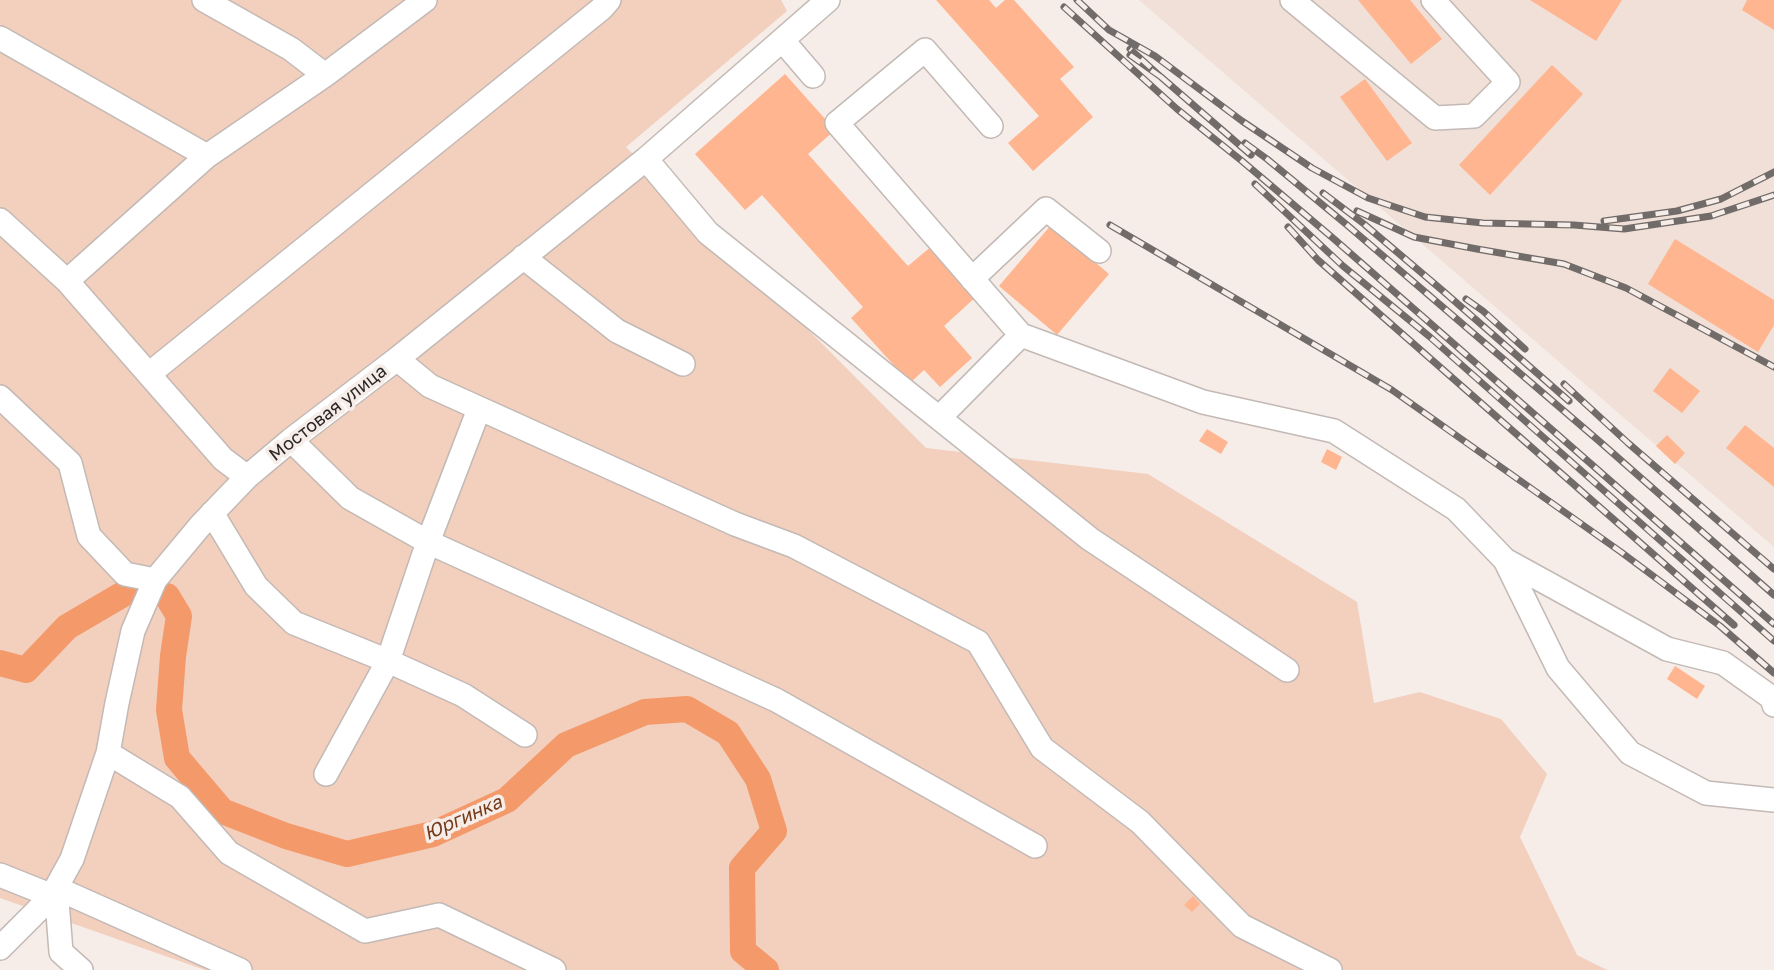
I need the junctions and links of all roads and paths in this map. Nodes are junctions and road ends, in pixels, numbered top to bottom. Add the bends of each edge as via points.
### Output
1 (204, 0) edge
2 (425, 0) edge
3 (609, 0) edge
4 (828, 0) edge
5 (1292, 0) edge
6 (1433, 0) edge
7 (0, 38) edge
8 (783, 41) junction
9 (325, 75) junction
10 (813, 76) dead end
11 (991, 126) dead end
12 (208, 156) junction
13 (646, 159) junction
14 (0, 220) edge
15 (1099, 251) dead end
16 (523, 257) junction
17 (972, 279) junction
18 (67, 281) junction
19 (1021, 335) junction
20 (397, 359) junction
21 (683, 364) dead end
22 (149, 374) junction
23 (0, 397) edge
24 (479, 409) junction
25 (939, 418) junction
26 (290, 440) junction
27 (247, 477) junction
28 (212, 513) junction
29 (428, 542) junction
30 (1505, 560) junction
31 (155, 580) junction
32 (388, 661) junction
33 (1287, 670) dead end
34 (1774, 705) edge
35 (525, 735) dead end
36 (108, 753) junction
37 (326, 774) dead end
38 (1774, 800) edge
39 (1035, 846) dead end
40 (0, 875) edge
41 (53, 892) junction
42 (0, 948) edge
43 (81, 970) edge
44 (240, 970) edge
45 (554, 970) edge
46 (1330, 970) edge

1 - 9 street via 291,49
2 - 9 street
3 - 22 street
4 - 8 street, Мостовая улица
5 - 6 street via 1435,118 1475,116 1508,82
7 - 12 street
8 - 10 street
8 - 13 street, Мостовая улица
9 - 12 street
11 - 17 street via 925,50 837,123
12 - 18 street
13 - 16 street, Мостовая улица
13 - 25 street via 708,233
14 - 18 street
15 - 17 street via 1046,209
16 - 20 street, Мостовая улица
16 - 21 street via 617,331
17 - 19 street
18 - 22 street
19 - 25 street
19 - 30 street via 1203,402 1335,431 1456,509
20 - 24 street via 430,386
20 - 26 street, Мостовая улица
22 - 27 street via 223,459
23 - 31 street via 70,463 89,536 125,574
24 - 29 street
24 - 46 street via 793,546 978,642 1042,748 1140,822 1242,926
25 - 33 street via 1090,539
26 - 27 street, Мостовая улица
26 - 29 street via 350,498
27 - 28 street, Мостовая улица
28 - 31 street, Мостовая улица
28 - 32 street via 256,586 294,623
29 - 32 street
29 - 39 street via 776,700
30 - 34 street via 1667,649 1723,663 1772,698
30 - 38 street via 1558,668 1630,753 1706,793
31 - 36 street, Мостовая улица via 133,631
32 - 35 street via 463,695
32 - 37 street
36 - 41 street, Мостовая улица via 72,859
36 - 45 street via 180,797 229,853 365,931 439,915
40 - 41 street
41 - 42 street, Мостовая улица
41 - 43 street via 61,952
41 - 44 street

